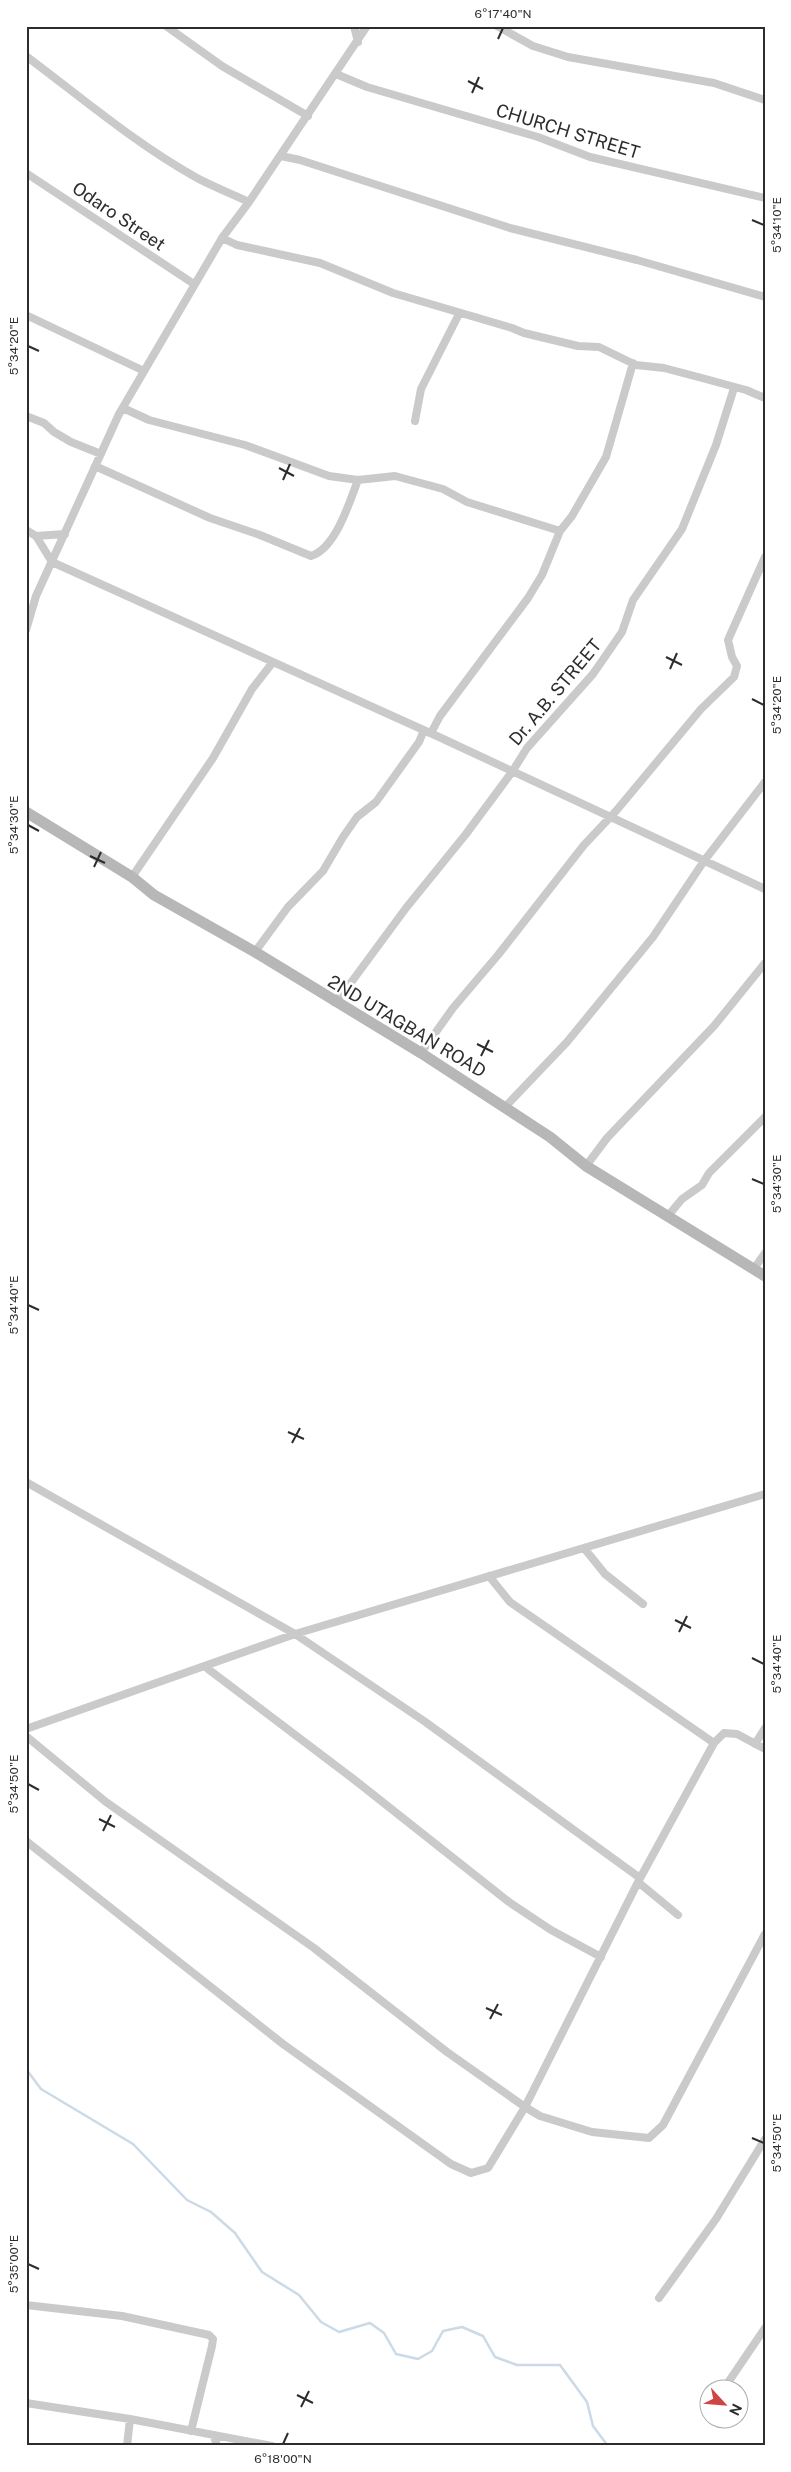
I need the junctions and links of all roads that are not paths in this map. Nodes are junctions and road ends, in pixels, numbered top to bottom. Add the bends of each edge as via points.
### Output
1 (166, 26) edge
2 (367, 26) edge
3 (497, 26) edge
4 (352, 27) edge
5 (358, 42) junction
6 (26, 56) edge
7 (336, 74) junction
8 (765, 100) edge
9 (308, 116) junction
10 (281, 156) junction
11 (26, 173) edge
12 (765, 198) edge
13 (250, 202) junction
14 (222, 238) junction
15 (194, 284) junction
16 (765, 297) edge
17 (459, 314) junction
18 (26, 315) edge
19 (632, 363) junction
20 (144, 371) junction
21 (734, 388) junction
22 (765, 398) edge
23 (123, 408) junction
24 (26, 416) edge
25 (415, 420) dead end
26 (101, 454) junction
27 (96, 466) junction
28 (358, 480) junction
29 (26, 530) edge
30 (560, 531) junction
31 (65, 534) junction
32 (36, 536) junction
33 (765, 557) edge
34 (52, 562) junction
35 (26, 600) edge
36 (34, 604) junction
37 (26, 630) edge
38 (273, 662) junction
39 (427, 731) junction
40 (512, 772) junction
41 (765, 782) edge
42 (26, 812) edge
43 (609, 817) junction
44 (704, 861) junction
45 (132, 876) junction
46 (765, 889) edge
47 (255, 952) junction
48 (765, 963) edge
49 (334, 1002) junction
50 (421, 1053) junction
51 (506, 1106) junction
52 (765, 1117) edge
53 (586, 1166) junction
54 (667, 1217) junction
55 (765, 1253) edge
56 (752, 1270) junction
57 (765, 1276) edge
58 (26, 1482) edge
59 (765, 1494) edge
60 (584, 1548) junction
61 (488, 1576) junction
62 (643, 1604) dead end
63 (296, 1634) junction
64 (208, 1669) dead end
65 (765, 1728) edge
66 (26, 1729) edge
67 (26, 1736) edge
68 (714, 1743) junction
69 (755, 1744) junction
70 (765, 1749) edge
71 (26, 1841) edge
72 (639, 1880) junction
73 (678, 1915) dead end
74 (765, 1934) edge
75 (600, 1957) junction
76 (524, 2107) junction
77 (765, 2139) edge
78 (659, 2298) dead end
79 (26, 2305) edge
80 (765, 2328) edge
81 (730, 2380) edge
82 (27, 2403) edge
83 (26, 2412) edge
84 (130, 2419) junction
85 (191, 2431) junction
86 (214, 2436) junction
87 (127, 2446) edge
88 (218, 2446) edge
89 (272, 2446) edge

1 - 9 street via 222,66
2 - 5 street
3 - 8 street via 533,46 568,57 714,83
4 - 5 street
5 - 7 street
6 - 13 street via 83,102 152,149 198,178
7 - 9 street
7 - 12 street, CHURCH STREET via 367,87 538,137 590,157
9 - 10 street
10 - 13 street
10 - 16 street via 510,228
11 - 15 street, Odaro Street
13 - 14 street
14 - 15 street
14 - 17 street via 238,245 320,263 393,293
15 - 20 street
17 - 19 street via 578,346 598,347
17 - 25 street via 421,389
18 - 20 street
19 - 21 street via 664,368
19 - 30 street via 606,457
20 - 23 street
21 - 22 street
21 - 40 street, Dr. A.B. STREET via 716,445 682,529 633,600 622,632 612,648 561,712 527,748
23 - 26 street
23 - 28 street via 149,420 245,445 329,476
24 - 26 street via 44,423 71,442
26 - 27 street
27 - 28 street via 210,518 311,556 320,553 340,525
27 - 31 street
28 - 30 street via 396,476 427,483 467,502
29 - 32 street
30 - 39 street via 542,576 528,598
31 - 32 street
31 - 34 street
32 - 34 street
33 - 43 street via 728,640 737,666 734,677 701,709
34 - 36 street
34 - 38 street
35 - 36 street
36 - 37 street
38 - 39 street
38 - 45 street via 252,689 213,758
39 - 40 street
39 - 47 street via 376,802 357,817 323,871 288,906
40 - 43 street
40 - 49 street, Dr. A.B. STREET
41 - 44 street
42 - 45 street, 2ND UTAGBAN ROAD
43 - 44 street
43 - 50 street via 453,1008
44 - 46 street
44 - 51 street via 653,937 566,1042
45 - 47 street, 2ND UTAGBAN ROAD via 154,895
47 - 49 street, 2ND UTAGBAN ROAD
48 - 53 street via 714,1026 607,1138
49 - 50 street, 2ND UTAGBAN ROAD
50 - 51 street, 2ND UTAGBAN ROAD
51 - 53 street, 2ND UTAGBAN ROAD
52 - 54 street
53 - 54 street, 2ND UTAGBAN ROAD
54 - 56 street, 2ND UTAGBAN ROAD
55 - 56 street
56 - 57 street, 2ND UTAGBAN ROAD
58 - 63 street
59 - 60 street
60 - 61 street
60 - 62 street via 605,1574
61 - 63 street
61 - 68 street via 510,1602
63 - 66 street
63 - 72 street via 424,1721
64 - 75 street via 509,1902 550,1930
65 - 69 street
67 - 76 street via 106,1802 314,1948 447,2052
68 - 69 street via 724,1733 737,1734
68 - 72 street
69 - 70 street
71 - 76 street via 282,2044 451,2164 471,2173 488,2168
72 - 73 street
72 - 75 street
74 - 76 street via 663,2125 649,2138 592,2132 540,2116
75 - 76 street
77 - 78 street via 716,2218
79 - 85 street via 122,2316 213,2338
80 - 81 street
82 - 83 street
82 - 84 street
84 - 85 street
84 - 87 street
85 - 86 street
86 - 88 street
86 - 89 street

